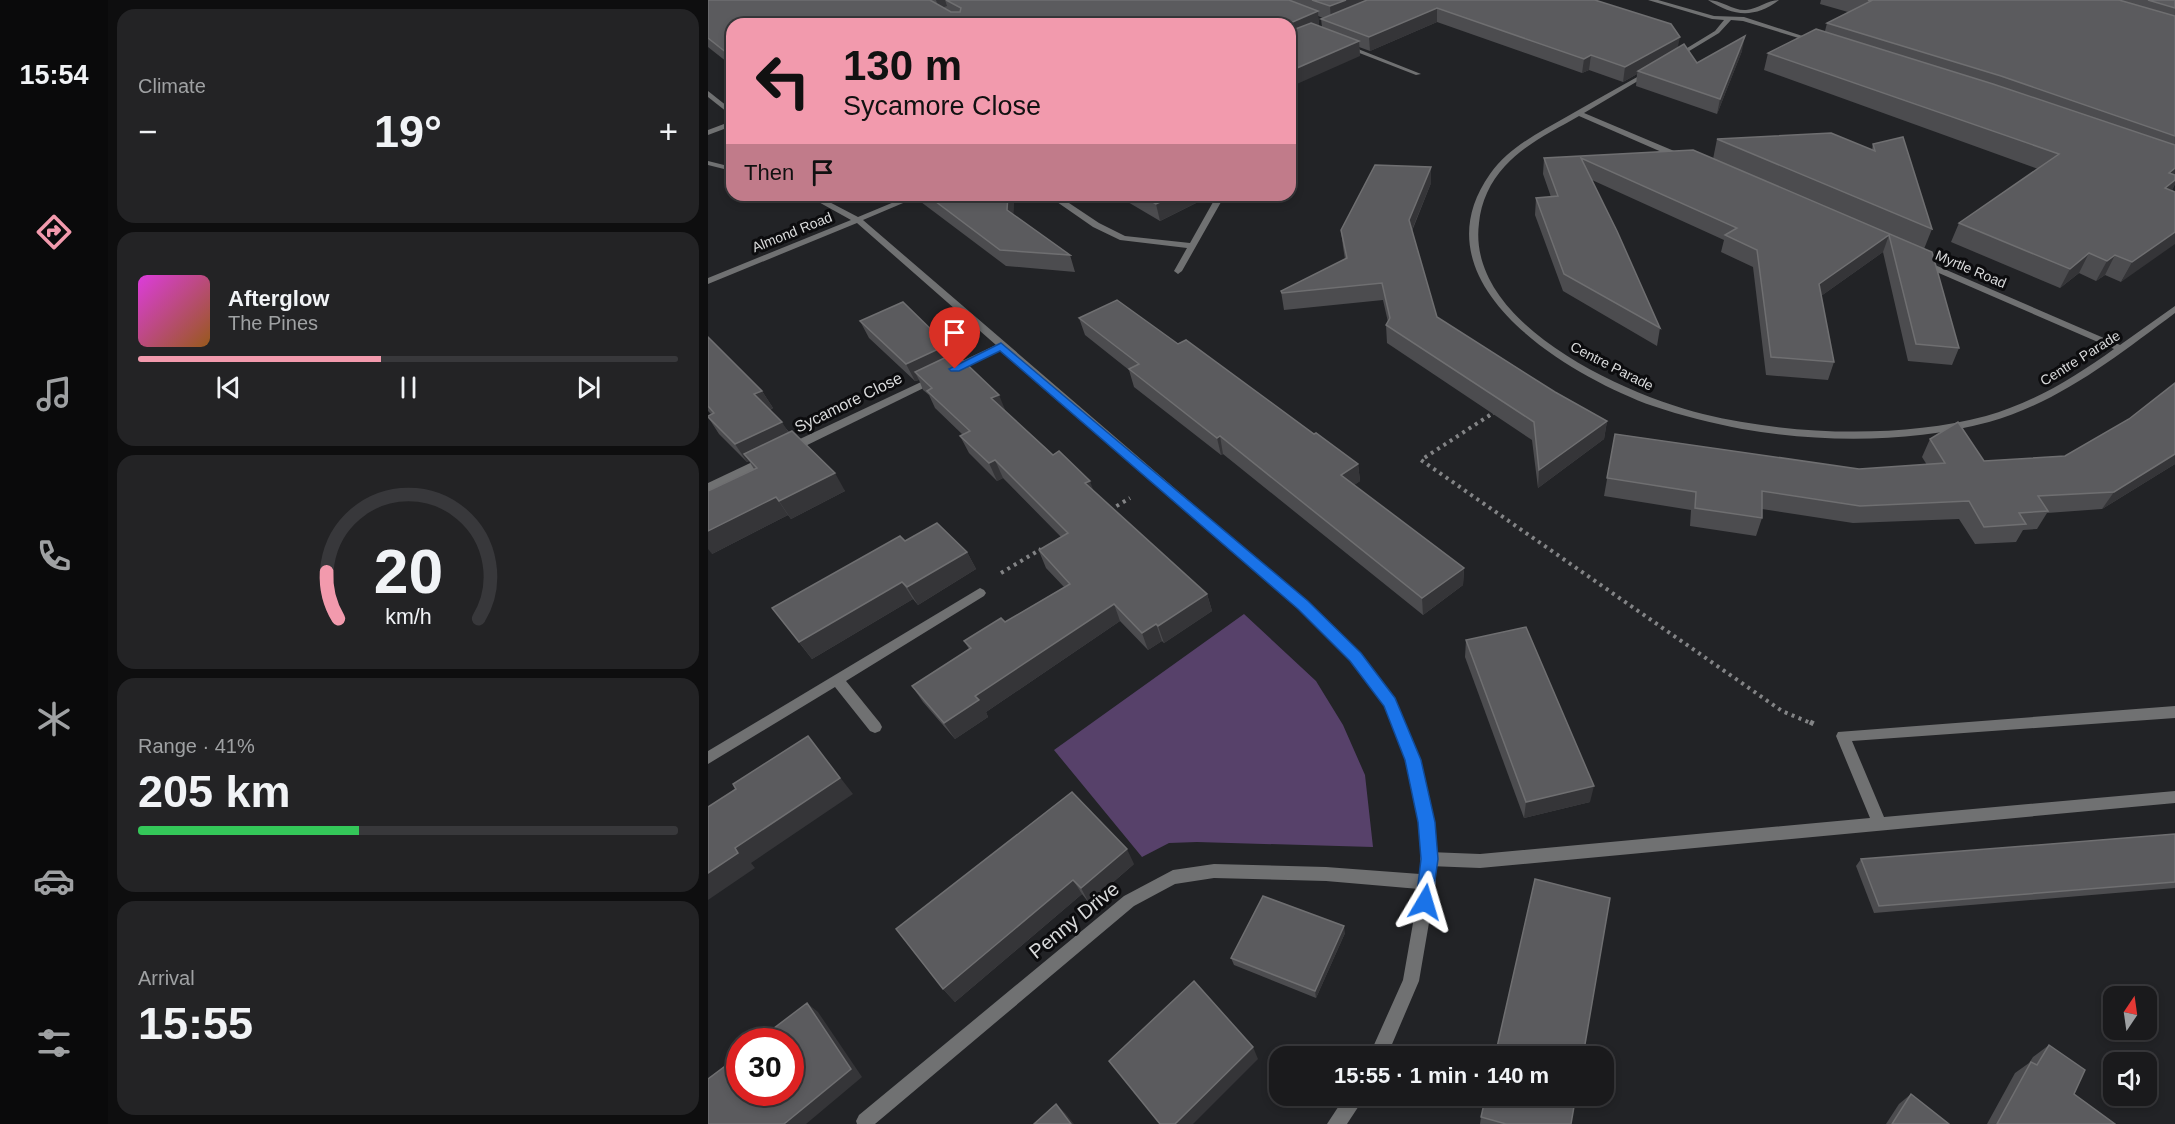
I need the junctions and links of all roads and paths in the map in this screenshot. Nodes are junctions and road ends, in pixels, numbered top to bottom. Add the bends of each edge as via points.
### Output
1 (1651, 0) edge
2 (1711, 0) edge
3 (1776, 0) edge
4 (1744, 16) junction
5 (1728, 20) junction
6 (1335, 42) edge
7 (1825, 44) edge
8 (1665, 63) edge
9 (1654, 69) edge
10 (1418, 74) dead end
11 (708, 93) edge
12 (726, 109) edge
13 (1578, 113) junction
14 (726, 126) edge
15 (708, 133) edge
16 (1689, 161) edge
17 (708, 163) edge
18 (726, 168) edge
19 (822, 201) edge
20 (904, 201) edge
21 (1060, 201) edge
22 (1218, 201) edge
23 (858, 220) junction
24 (1193, 246) junction
25 (1906, 256) edge
26 (1178, 271) dead end
27 (708, 281) edge
28 (2175, 309) edge
29 (1001, 346) junction
30 (2121, 349) junction
31 (1501, 408) edge
32 (783, 452) edge
33 (772, 457) edge
34 (708, 488) edge
35 (1130, 498) dead end
36 (1101, 515) edge
37 (1042, 549) edge
38 (980, 593) joint
39 (837, 681) junction
40 (2175, 712) edge
41 (875, 727) dead end
42 (1843, 736) junction
43 (708, 758) edge
44 (2175, 797) edge
45 (1880, 825) junction
46 (1429, 859) junction
47 (1428, 882) junction
48 (1382, 1046) edge
49 (1350, 1106) edge
50 (865, 1121) dead end
51 (1336, 1124) edge

1 - 5 street
2 - 4 street
3 - 4 street
4 - 5 street
4 - 7 street
5 - 8 street via 1717,32
6 - 10 street
9 - 13 street, Centre Parade
11 - 12 street
13 - 16 street
13 - 30 street, Centre Parade via 1533,139 1493,175 1474,222 1473,246 1480,272 1496,297 1540,343 1639,396 1708,417 1765,427 1848,434 1918,431 1978,421 2014,410 2061,388
14 - 15 street
17 - 18 street
19 - 23 street
20 - 23 street, Almond Road
21 - 24 street via 1123,238
22 - 24 street
23 - 27 street, Almond Road
23 - 29 street
24 - 26 street
25 - 30 street, Myrtle Road
28 - 30 street, Centre Parade
29 - 32 street, Sycamore Close
29 - 46 street via 1303,605 1356,657 1390,703 1413,760 1427,822
31 - 42 path via 1421,460 1782,711
33 - 34 street
35 - 36 path
37 - 38 path via 994,577
38 - 39 street
39 - 41 street
39 - 43 street
40 - 42 street
42 - 45 street
44 - 45 street
45 - 46 street via 1480,861
46 - 47 street
47 - 48 street via 1411,981
47 - 50 street, Penny Drive via 1214,871 1173,877 1128,901
49 - 51 street

